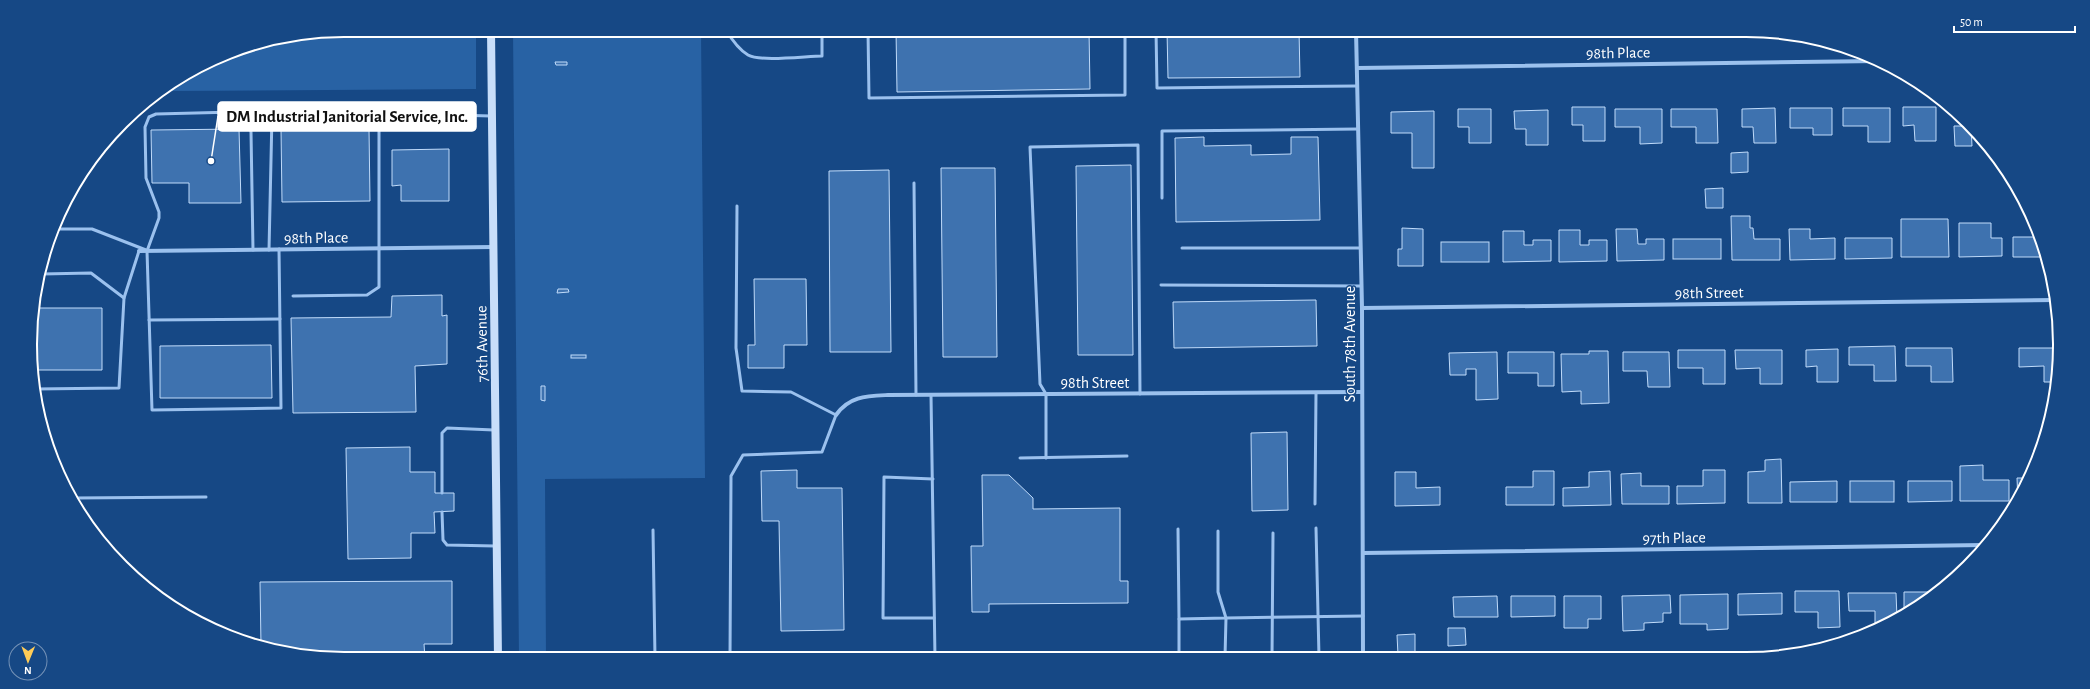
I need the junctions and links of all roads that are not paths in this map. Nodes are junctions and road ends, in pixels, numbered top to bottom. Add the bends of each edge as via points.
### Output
1 (492, 37) edge
2 (730, 37) edge
3 (822, 37) edge
4 (868, 37) edge
5 (1125, 37) edge
6 (1156, 37) edge
7 (1356, 37) edge
8 (1865, 61) edge
9 (1357, 68) junction
10 (1357, 86) junction
11 (379, 113) junction
12 (492, 116) junction
13 (1358, 129) junction
14 (914, 183) dead end
15 (1162, 198) dead end
16 (737, 206) dead end
17 (59, 229) edge
18 (494, 247) junction
19 (378, 248) junction
20 (1182, 248) dead end
21 (1360, 248) junction
22 (253, 250) junction
23 (269, 250) junction
24 (279, 250) junction
25 (139, 251) joint
26 (147, 251) junction
27 (45, 274) edge
28 (1161, 284) dead end
29 (1361, 286) junction
30 (293, 296) dead end
31 (124, 298) junction
32 (2049, 300) edge
33 (1362, 308) junction
34 (280, 319) junction
35 (149, 320) junction
36 (41, 389) edge
37 (1362, 392) junction
38 (1316, 393) junction
39 (1046, 394) junction
40 (1140, 394) junction
41 (916, 395) junction
42 (931, 395) junction
43 (836, 415) junction
44 (496, 430) junction
45 (1127, 456) dead end
46 (1020, 458) dead end
47 (1046, 458) junction
48 (932, 479) junction
49 (442, 493) dead end
50 (206, 497) dead end
51 (78, 498) edge
52 (1315, 504) dead end
53 (442, 512) dead end
54 (1316, 528) dead end
55 (1178, 529) dead end
56 (653, 530) dead end
57 (1218, 531) dead end
58 (1273, 533) dead end
59 (1979, 545) edge
60 (497, 546) junction
61 (1363, 553) junction
62 (1318, 616) junction
63 (1363, 616) junction
64 (1272, 617) junction
65 (934, 618) junction
66 (1226, 618) junction
67 (1179, 619) junction
68 (498, 652) edge
69 (655, 652) edge
70 (730, 652) edge
71 (935, 652) edge
72 (1179, 652) edge
73 (1225, 652) edge
74 (1272, 652) edge
75 (1319, 652) edge
76 (1364, 652) edge

1 - 12 street, 76th Avenue
2 - 3 lane via 749,56 765,58 822,56
4 - 5 lane via 869,98 1125,95
6 - 10 lane via 1156,88
7 - 9 street, South 78th Avenue
8 - 9 street, 98th Place
9 - 10 street, South 78th Avenue
10 - 13 street, South 78th Avenue
11 - 12 lane
11 - 19 lane
11 - 23 lane via 272,115
12 - 18 street, 76th Avenue
13 - 15 lane via 1162,131
13 - 21 street, South 78th Avenue
14 - 41 lane
16 - 43 lane via 736,348 742,391 791,392
17 - 26 lane via 92,229
18 - 19 street, 98th Place
18 - 44 street, 76th Avenue
19 - 24 street, 98th Place
19 - 30 lane via 379,287 367,295
20 - 21 lane
21 - 29 street, South 78th Avenue
22 - 23 street, 98th Place
22 - 26 street, 98th Place
22 - 26 lane via 251,132 244,115 235,112 156,114 146,121 146,178 159,212
23 - 24 street, 98th Place
24 - 34 lane
25 - 26 street, 98th Place
25 - 31 lane
26 - 35 lane
27 - 31 lane via 91,273
28 - 29 lane
29 - 33 street, South 78th Avenue
31 - 36 lane via 119,388
32 - 33 street, 98th Street
33 - 37 street, South 78th Avenue
34 - 35 lane
34 - 35 lane via 281,408 152,410
37 - 38 street, 98th Street
37 - 61 street, South 78th Avenue
38 - 40 street, 98th Street
38 - 52 lane
39 - 40 street, 98th Street
39 - 40 lane via 1040,384 1030,147 1138,145
39 - 42 street, 98th Street
39 - 47 lane
41 - 42 street, 98th Street
41 - 43 street, 98th Street via 852,399 842,406
42 - 48 lane
43 - 70 lane via 822,452 743,455 731,476
44 - 49 lane via 447,428 442,433
44 - 60 street, 76th Avenue
45 - 47 lane
46 - 47 lane
48 - 65 lane
48 - 65 lane via 884,478 883,618
50 - 51 lane
53 - 60 lane via 443,540 447,545
54 - 62 lane
55 - 67 lane
56 - 69 lane
57 - 66 lane via 1218,592
58 - 64 lane
59 - 61 street, 97th Place
60 - 68 street, 76th Avenue
61 - 63 street, South 78th Avenue
62 - 63 lane
62 - 64 lane
62 - 75 lane
63 - 76 street, South 78th Avenue
64 - 66 lane
64 - 74 lane
65 - 71 lane
66 - 67 lane
66 - 73 lane
67 - 72 lane

